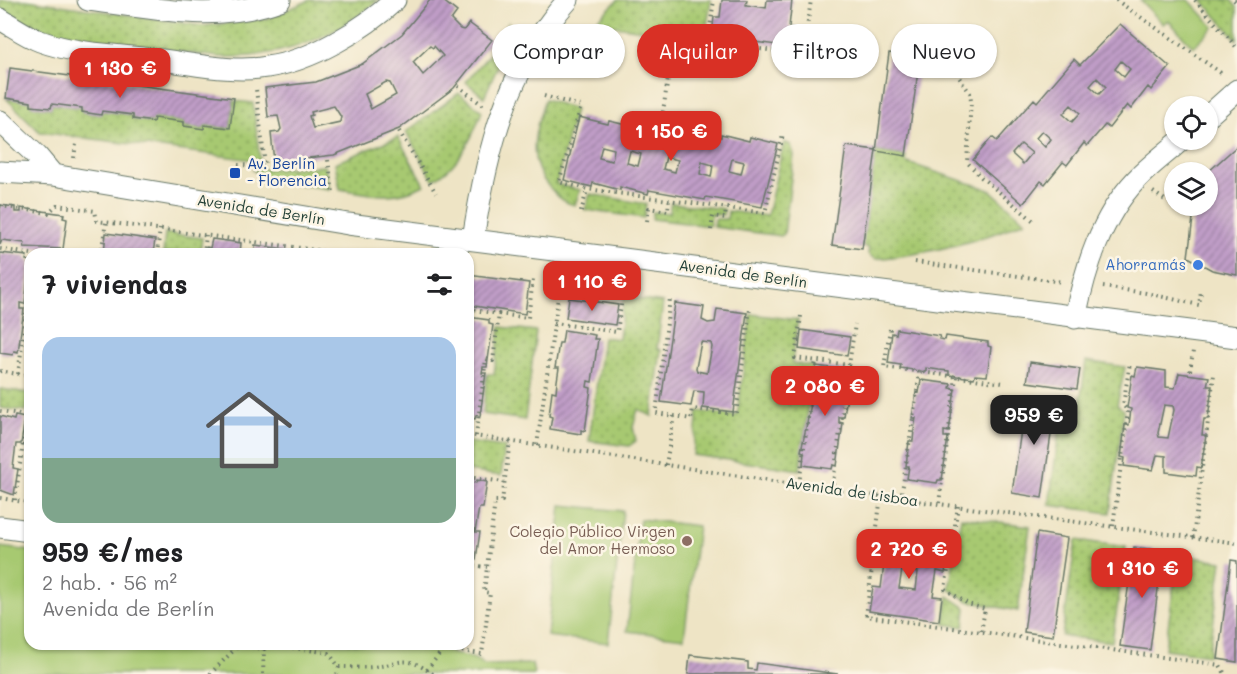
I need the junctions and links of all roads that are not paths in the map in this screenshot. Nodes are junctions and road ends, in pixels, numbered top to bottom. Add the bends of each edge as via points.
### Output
1 (88, 0) edge
2 (280, 0) edge
3 (395, 0) edge
4 (568, 0) edge
5 (0, 19) edge
6 (1237, 90) edge
7 (1218, 107) edge
8 (0, 121) edge
9 (1170, 150) edge
10 (0, 172) edge
11 (53, 175) junction
12 (473, 239) junction
13 (1075, 318) junction
14 (1237, 338) edge
15 (0, 527) edge
16 (24, 530) edge

1 - 2 street via 196,15 260,7
3 - 5 street via 344,38 267,68 228,68 69,49 39,40
4 - 12 street via 531,51 512,89 489,150
6 - 7 street
8 - 11 street
9 - 13 street via 1136,180 1106,220 1082,285
10 - 11 street, Avenida de Berlín
11 - 12 street, Avenida de Berlín via 348,224
12 - 13 street, Avenida de Berlín
13 - 14 street, Avenida de Berlín
15 - 16 street

